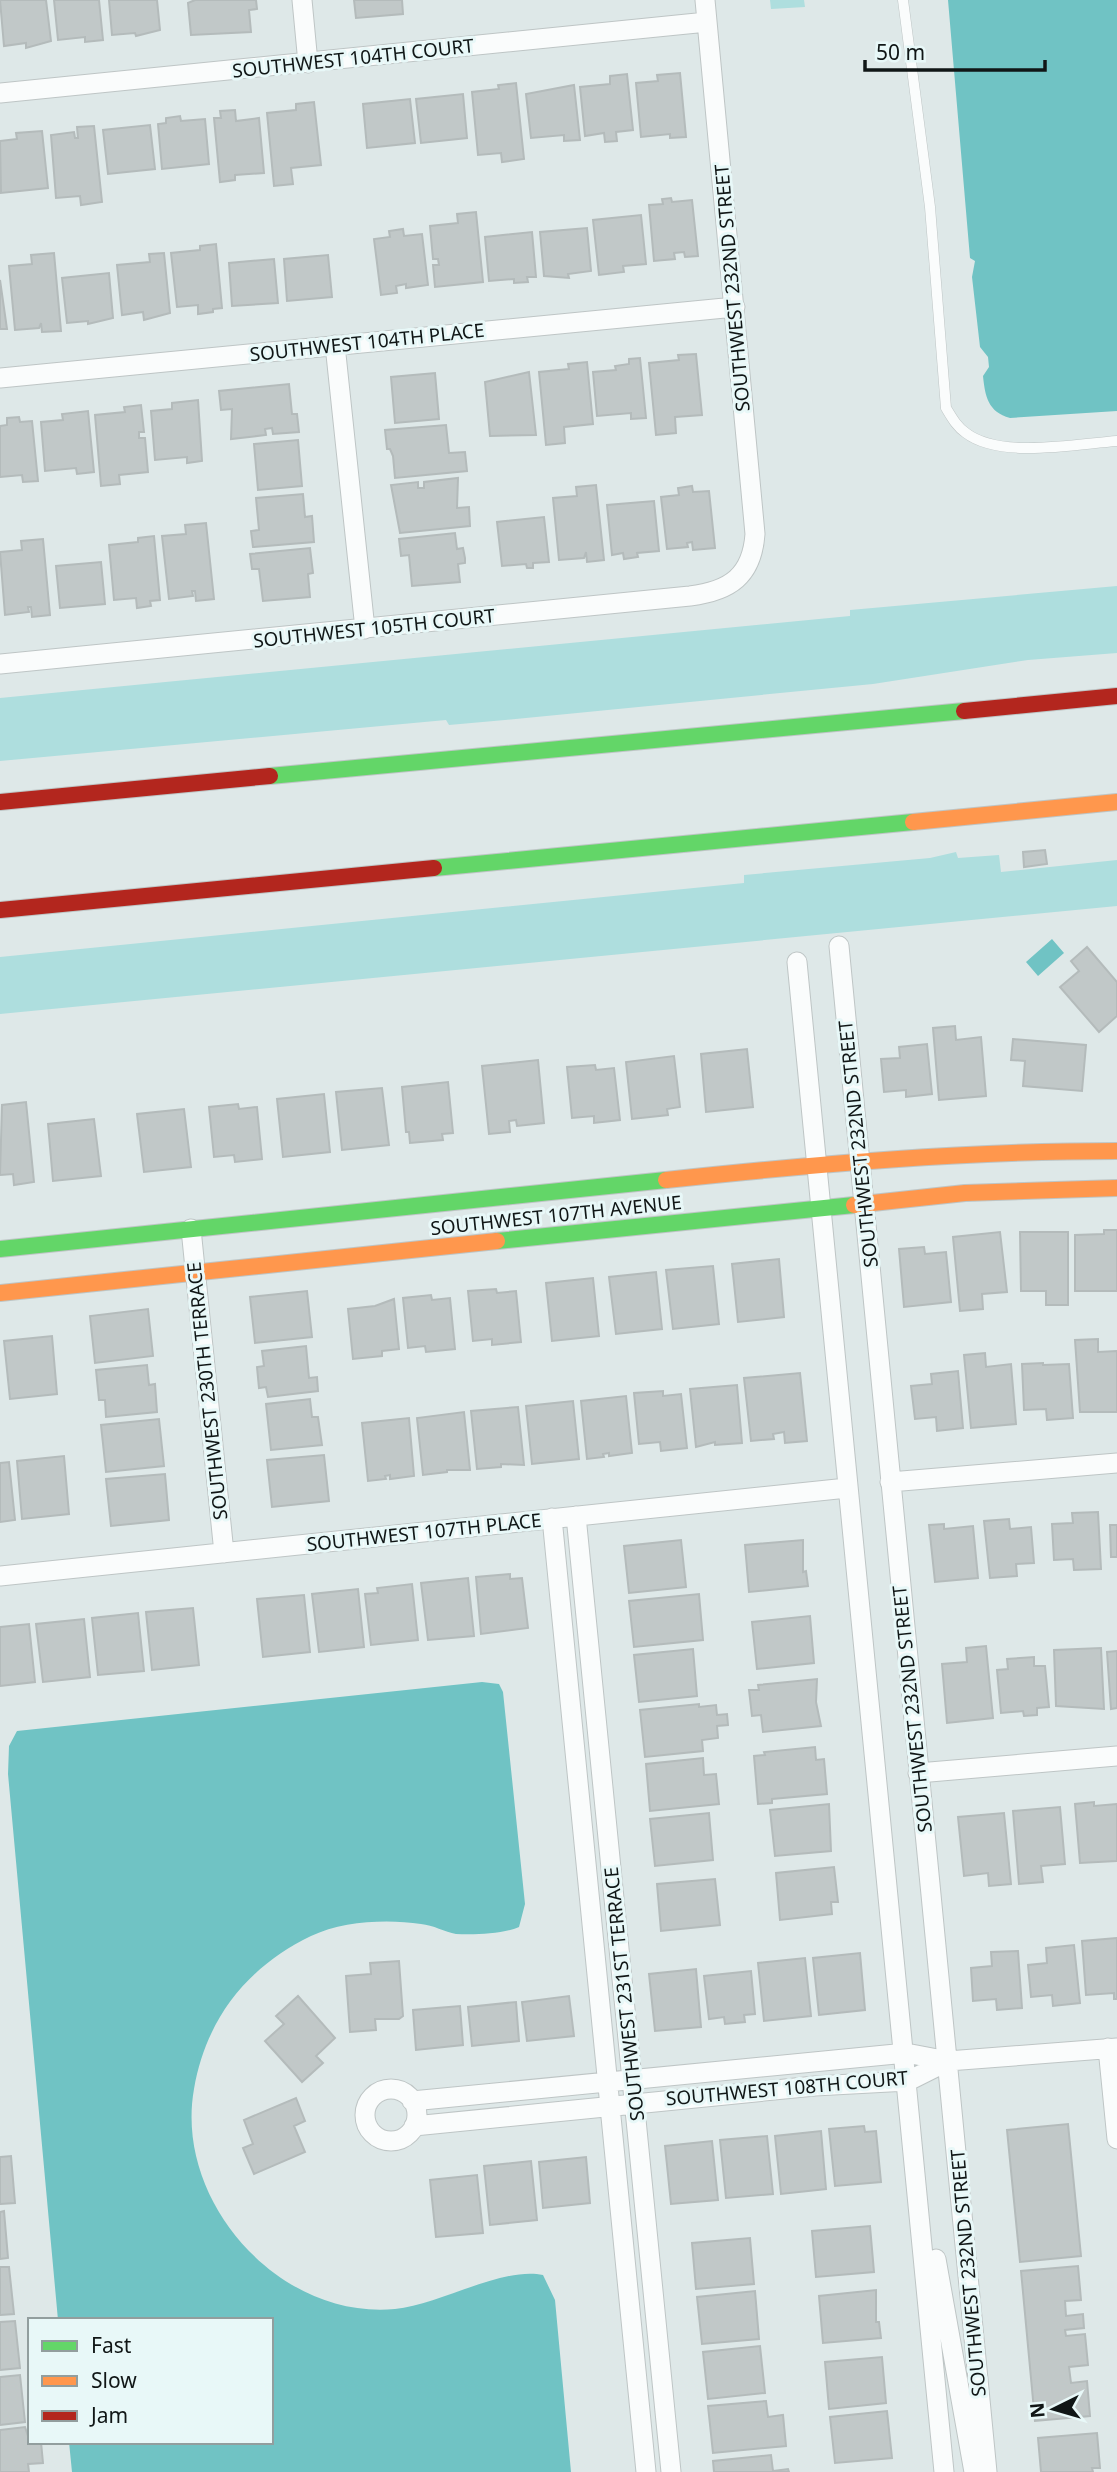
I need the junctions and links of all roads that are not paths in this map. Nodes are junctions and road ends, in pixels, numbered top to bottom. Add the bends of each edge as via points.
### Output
1 (302, 0) edge
2 (705, 0) edge
3 (903, 0) edge
4 (707, 22) junction
5 (308, 63) junction
6 (0, 93) edge
7 (735, 307) junction
8 (335, 345) junction
9 (0, 378) edge
10 (1117, 442) edge
11 (743, 574) joint
12 (365, 629) junction
13 (0, 664) edge
14 (1117, 696) edge
15 (0, 802) edge
16 (1117, 802) edge
17 (0, 909) edge
18 (839, 946) dead end
19 (797, 962) dead end
20 (1117, 1151) edge
21 (860, 1161) junction
22 (818, 1164) junction
23 (1117, 1188) edge
24 (864, 1204) junction
25 (822, 1209) junction
26 (191, 1230) junction
27 (0, 1249) edge
28 (196, 1273) junction
29 (0, 1293) edge
30 (1117, 1464) edge
31 (890, 1482) junction
32 (847, 1489) junction
33 (576, 1516) junction
34 (552, 1518) junction
35 (224, 1553) junction
36 (0, 1576) edge
37 (1117, 1756) edge
38 (918, 1773) junction
39 (1113, 2048) edge
40 (905, 2053) junction
41 (948, 2061) junction
42 (633, 2081) junction
43 (908, 2081) junction
44 (608, 2083) junction
45 (412, 2101) junction
46 (636, 2103) junction
47 (611, 2105) junction
48 (414, 2126) junction
49 (913, 2138) junction
50 (1117, 2138) edge
51 (646, 2472) edge
52 (671, 2472) edge
53 (944, 2472) edge
54 (974, 2472) edge
55 (987, 2472) edge

1 - 5 street
2 - 4 street, SOUTHWEST 232ND STREET
3 - 10 lane via 930,207 946,408 957,426 990,445
4 - 5 street, SOUTHWEST 104TH COURT
4 - 7 street, SOUTHWEST 232ND STREET
5 - 6 street, SOUTHWEST 104TH COURT
7 - 8 street, SOUTHWEST 104TH PLACE
7 - 11 street, SOUTHWEST 232ND STREET via 755,534 752,559
8 - 9 street, SOUTHWEST 104TH PLACE
8 - 12 street
11 - 12 street, SOUTHWEST 105TH COURT via 719,590 700,595
12 - 13 street, SOUTHWEST 105TH COURT
14 - 15 main road
16 - 17 main road
18 - 21 street, SOUTHWEST 232ND STREET
19 - 22 street
20 - 21 main road, SOUTHWEST 107TH AVENUE
21 - 22 main road, SOUTHWEST 107TH AVENUE
21 - 24 street, SOUTHWEST 232ND STREET
22 - 25 street
22 - 26 main road, SOUTHWEST 107TH AVENUE
23 - 24 main road, SOUTHWEST 107TH AVENUE via 986,1191
24 - 25 main road, SOUTHWEST 107TH AVENUE
24 - 31 street, SOUTHWEST 232ND STREET
25 - 28 main road, SOUTHWEST 107TH AVENUE
25 - 32 street
26 - 27 main road, SOUTHWEST 107TH AVENUE
26 - 28 street, SOUTHWEST 230TH TERRACE
28 - 29 main road, SOUTHWEST 107TH AVENUE
28 - 35 street, SOUTHWEST 230TH TERRACE
30 - 31 street
31 - 38 street, SOUTHWEST 232ND STREET
32 - 33 street, SOUTHWEST 107TH PLACE
32 - 40 street
33 - 34 street, SOUTHWEST 107TH PLACE
33 - 42 street, SOUTHWEST 231ST TERRACE
34 - 35 street, SOUTHWEST 107TH PLACE
34 - 44 street, SOUTHWEST 231ST TERRACE
35 - 36 street, SOUTHWEST 107TH PLACE
37 - 38 street
38 - 41 street, SOUTHWEST 232ND STREET
39 - 41 street, SOUTHWEST 108TH COURT
39 - 50 street
40 - 41 street, SOUTHWEST 108TH COURT
40 - 42 street, SOUTHWEST 108TH COURT
40 - 43 street
41 - 43 street, SOUTHWEST 108TH COURT
41 - 55 street, SOUTHWEST 232ND STREET
42 - 44 street, SOUTHWEST 108TH COURT
42 - 46 street, SOUTHWEST 231ST TERRACE
43 - 46 street, SOUTHWEST 108TH COURT
43 - 49 street
44 - 45 street, SOUTHWEST 108TH COURT
44 - 47 street, SOUTHWEST 231ST TERRACE
45 - 48 street
45 - 48 street via 389,2089 373,2096 365,2112 369,2129 384,2140 401,2138
46 - 47 street, SOUTHWEST 108TH COURT
46 - 52 street, SOUTHWEST 231ST TERRACE
47 - 48 street, SOUTHWEST 108TH COURT
47 - 51 street, SOUTHWEST 231ST TERRACE
49 - 53 street
49 - 54 street

